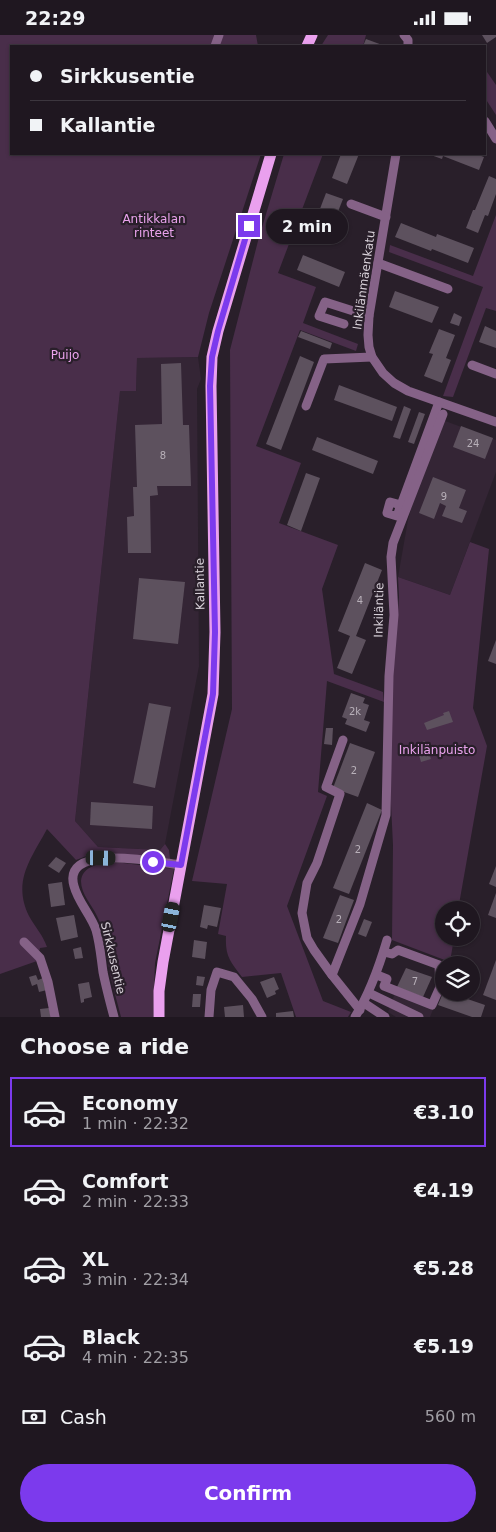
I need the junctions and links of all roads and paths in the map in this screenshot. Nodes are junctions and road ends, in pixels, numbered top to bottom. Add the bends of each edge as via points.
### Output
1 (486, 123) edge
2 (496, 139) edge
3 (271, 155) edge
4 (396, 155) edge
5 (351, 204) dead end
6 (386, 217) junction
7 (378, 263) junction
8 (448, 289) dead end
9 (369, 316) junction
10 (344, 324) dead end
11 (372, 357) junction
12 (472, 365) dead end
13 (496, 374) edge
14 (439, 402) junction
15 (306, 407) dead end
16 (443, 414) dead end
17 (496, 422) edge
18 (401, 505) dead end
19 (343, 740) dead end
20 (181, 865) junction
21 (387, 940) dead end
22 (24, 942) dead end
23 (384, 952) junction
24 (332, 975) junction
25 (377, 975) junction
26 (363, 1005) edge
27 (55, 1017) edge
28 (114, 1017) edge
29 (159, 1017) edge
30 (208, 1017) edge
31 (262, 1017) edge
32 (385, 1017) edge
33 (419, 1017) edge

1 - 2 street
3 - 20 main road, Kallantie via 212,357 213,694
4 - 6 street, Inkilänmäenkatu
5 - 6 street
6 - 7 street, Inkilänmäenkatu
7 - 8 street
7 - 9 street, Inkilänmäenkatu
9 - 10 street via 325,302 319,316
9 - 11 street, Inkilänmäenkatu
11 - 14 street, Inkilänmäenkatu via 394,383
11 - 15 street via 324,359
12 - 13 street
14 - 17 street, Inkilänmäenkatu
14 - 18 street
16 - 24 street, Inkiläntie via 393,543 394,615 386,815 360,904
19 - 24 street via 326,787 340,794 303,902 307,938
20 - 28 street, Sirkkusentie via 101,858 81,863 76,868 74,886 96,932
20 - 29 main road, Kallantie via 158,991
21 - 23 street
22 - 27 street via 40,958
23 - 25 street
23 - 25 street via 398,950 439,965 440,987 432,1005 384,986 387,979
24 - 26 street
25 - 26 street
26 - 32 street
26 - 33 street
30 - 31 street via 216,972 234,977

